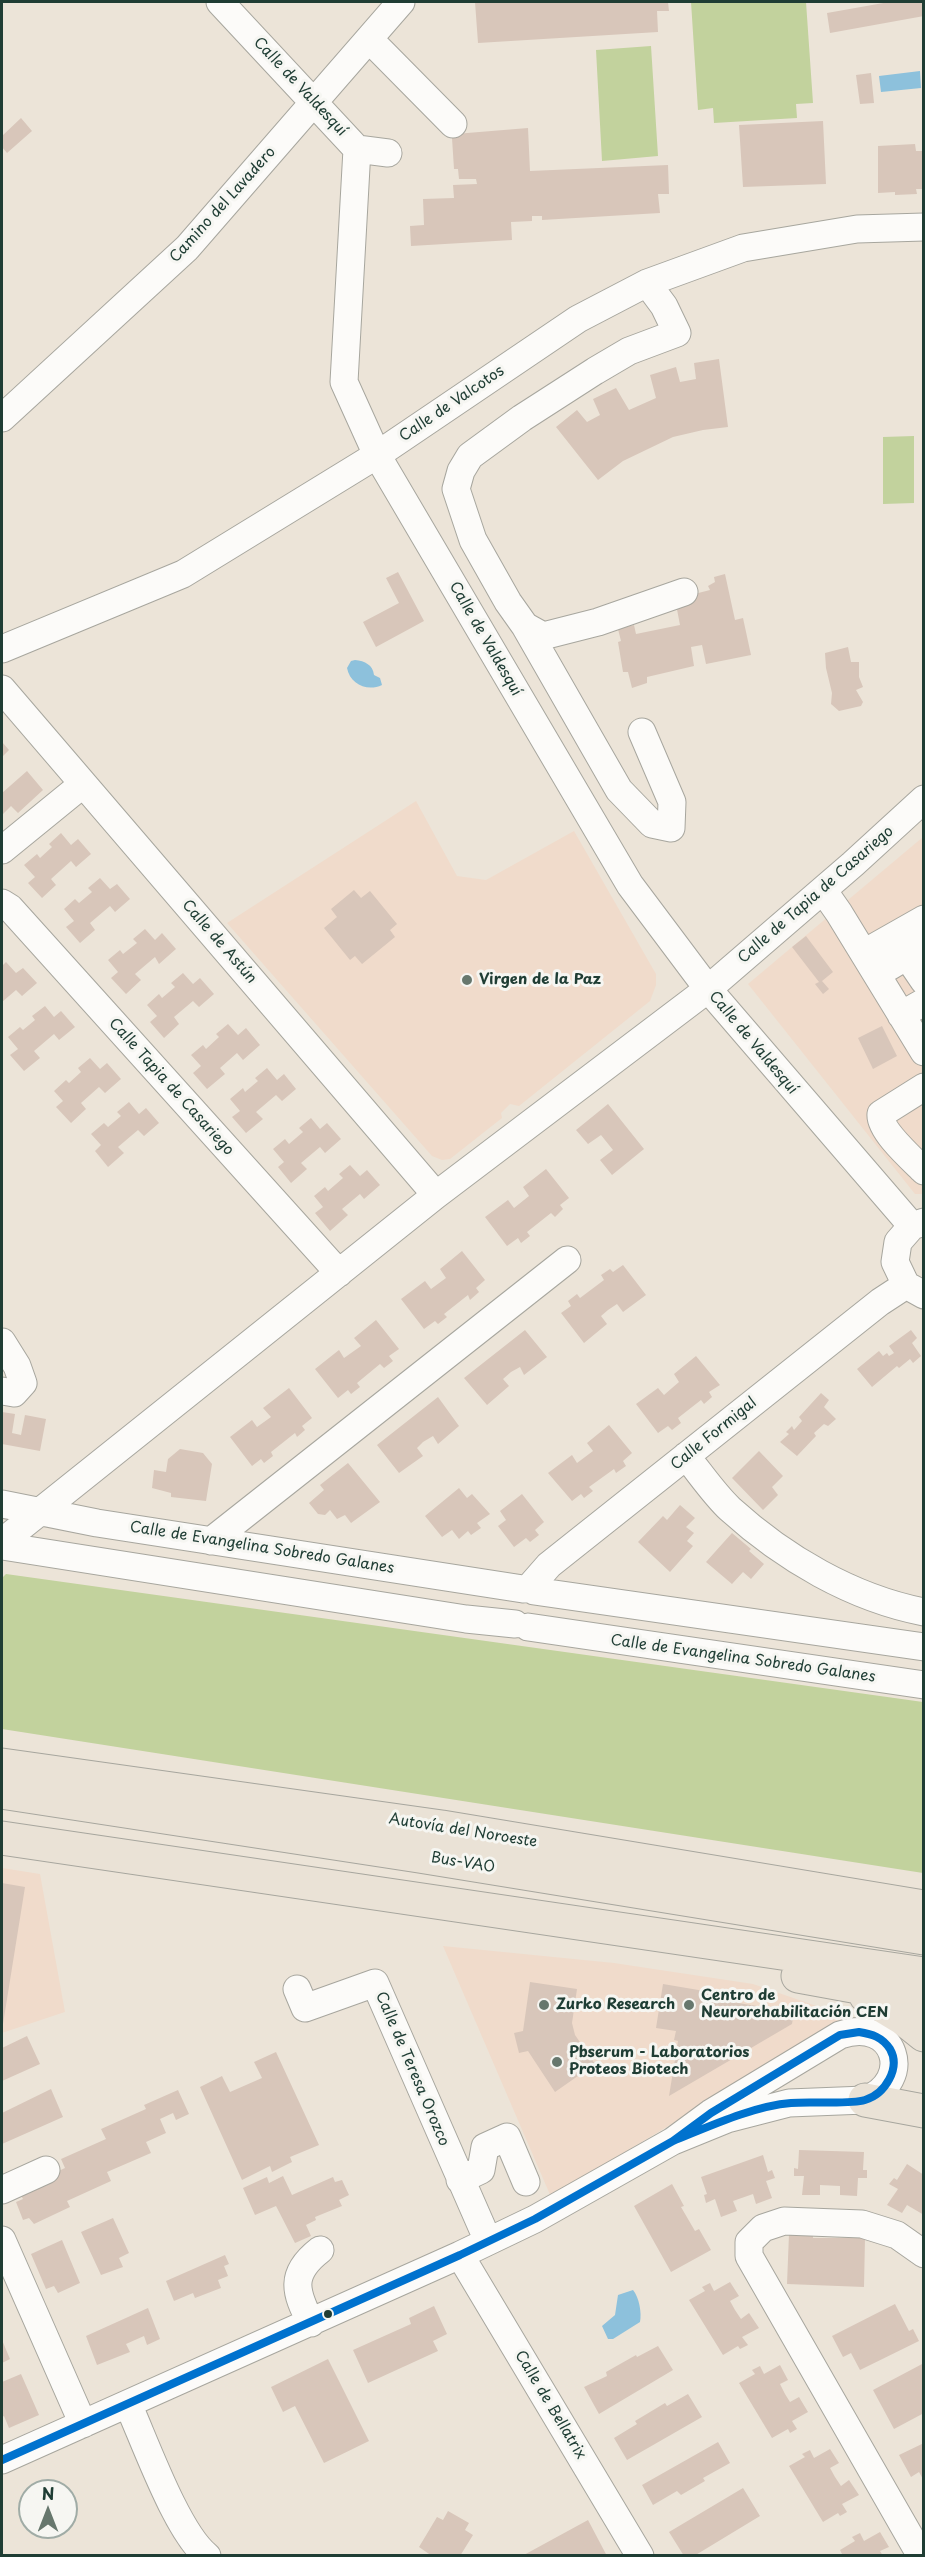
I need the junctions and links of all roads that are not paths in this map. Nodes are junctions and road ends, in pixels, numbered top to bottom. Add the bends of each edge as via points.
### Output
1 (220, 2) edge
2 (401, 2) edge
3 (369, 39) junction
4 (315, 101) junction
5 (453, 124) dead end
6 (357, 149) junction
7 (388, 153) dead end
8 (924, 227) edge
9 (647, 283) junction
10 (2, 418) edge
11 (377, 455) junction
12 (684, 592) dead end
13 (525, 626) junction
14 (2, 649) edge
15 (2, 689) edge
16 (642, 732) dead end
17 (83, 784) junction
18 (924, 799) edge
19 (2, 850) edge
20 (823, 890) junction
21 (2, 903) edge
22 (924, 919) edge
23 (915, 951) edge
24 (871, 964) junction
25 (924, 981) edge
26 (708, 989) junction
27 (913, 1009) edge
28 (924, 1052) edge
29 (924, 1087) edge
30 (924, 1171) edge
31 (436, 1195) junction
32 (918, 1224) edge
33 (567, 1260) dead end
34 (339, 1273) junction
35 (915, 1290) edge
36 (2, 1342) edge
37 (2, 1391) edge
38 (686, 1456) junction
39 (2, 1504) edge
40 (38, 1513) junction
41 (212, 1541) junction
42 (2, 1542) edge
43 (2, 1546) edge
44 (528, 1589) junction
45 (924, 1612) edge
46 (521, 1626) junction
47 (924, 1647) edge
48 (924, 1685) edge
49 (2, 1746) edge
50 (2, 1765) edge
51 (2, 1792) edge
52 (2, 1813) edge
53 (360, 1815) junction
54 (2, 1838) edge
55 (79, 1849) junction
56 (924, 1899) edge
57 (885, 1901) junction
58 (924, 1907) edge
59 (924, 1938) edge
60 (924, 1950) edge
61 (924, 1974) edge
62 (848, 1986) junction
63 (297, 1989) dead end
64 (924, 1998) edge
65 (924, 2035) edge
66 (865, 2100) junction
67 (924, 2111) edge
68 (673, 2141) junction
69 (46, 2170) dead end
70 (460, 2180) junction
71 (526, 2182) dead end
72 (2, 2190) edge
73 (2, 2240) edge
74 (488, 2241) junction
75 (320, 2250) dead end
76 (924, 2254) edge
77 (460, 2255) junction
78 (311, 2323) junction
79 (128, 2404) junction
80 (83, 2424) junction
81 (2, 2460) edge
82 (207, 2556) edge
83 (639, 2556) edge
84 (921, 2556) edge

1 - 4 street, Calle de Valdesquí
2 - 3 street, Camino del Lavadero
3 - 4 street, Camino del Lavadero
3 - 5 street
4 - 6 street, Calle de Valdesquí
4 - 10 street, Camino del Lavadero via 188,248
6 - 7 street
6 - 11 street, Calle de Valdesquí via 344,382
8 - 9 street, Calle de Valcotos via 857,229 743,248
9 - 11 street, Calle de Valcotos via 578,319
9 - 13 street via 677,333 629,351 595,371 478,449 461,471 456,489 473,540
11 - 14 street, Calle de Valcotos via 183,573
11 - 26 street, Calle de Valdesquí via 630,885
12 - 13 street via 598,622 543,636
13 - 16 street via 619,790 652,824 671,828 672,802
15 - 17 street, Calle de Astún
17 - 19 street
17 - 31 street, Calle de Astún
18 - 20 street, Calle de Tapia de Casariego
20 - 24 street
20 - 26 street, Calle de Tapia de Casariego
21 - 34 street, Calle Tapia de Casariego
22 - 24 street
23 - 24 street
23 - 25 street
24 - 27 street
26 - 31 street
26 - 32 street, Calle de Valdesquí
27 - 28 street
29 - 30 street via 881,1114 880,1120
31 - 34 street
32 - 35 street via 898,1242 895,1262
33 - 41 street
34 - 40 street
35 - 38 street, Calle Formigal via 880,1302
36 - 37 street via 23,1383 14,1393
38 - 44 street, Calle Formigal via 549,1565
38 - 45 street via 729,1508 783,1551 840,1584
39 - 40 street, Calle de Evangelina Sobredo Galanes
40 - 41 street, Calle de Evangelina Sobredo Galanes
40 - 42 street
41 - 44 street, Calle de Evangelina Sobredo Galanes
43 - 46 street, Calle de Evangelina Sobredo Galanes
44 - 46 street, Calle Formigal via 512,1594 506,1604 507,1616
44 - 47 street, Calle de Evangelina Sobredo Galanes
46 - 48 street, Calle de Evangelina Sobredo Galanes
49 - 53 highway via 285,1790
50 - 53 highway, Autovía del Noroeste
51 - 59 highway, Bus-VAO
52 - 60 highway
53 - 57 highway, Autovía del Noroeste
54 - 55 highway
55 - 61 highway
55 - 62 highway via 337,1906 635,1948
56 - 57 highway
57 - 58 highway, Autovía del Noroeste
62 - 64 highway
62 - 65 highway
63 - 70 street, Calle de Teresa Orozco via 305,2008 375,1983
66 - 67 highway
66 - 68 street via 816,2100 757,2109
66 - 68 street via 887,2084 893,2072 892,2049 885,2039 871,2032 851,2031 711,2112
68 - 74 street
69 - 72 street
70 - 71 street via 481,2169 485,2147 507,2138
70 - 74 street, Calle de Teresa Orozco
73 - 80 street
74 - 77 street
75 - 78 street via 307,2260 297,2282 300,2301
76 - 84 street via 897,2235 862,2224 784,2221 763,2228 749,2242 749,2256
77 - 78 street
77 - 83 street, Calle de Bellatrix
78 - 79 street
79 - 80 street
79 - 82 street via 183,2527
80 - 81 street

